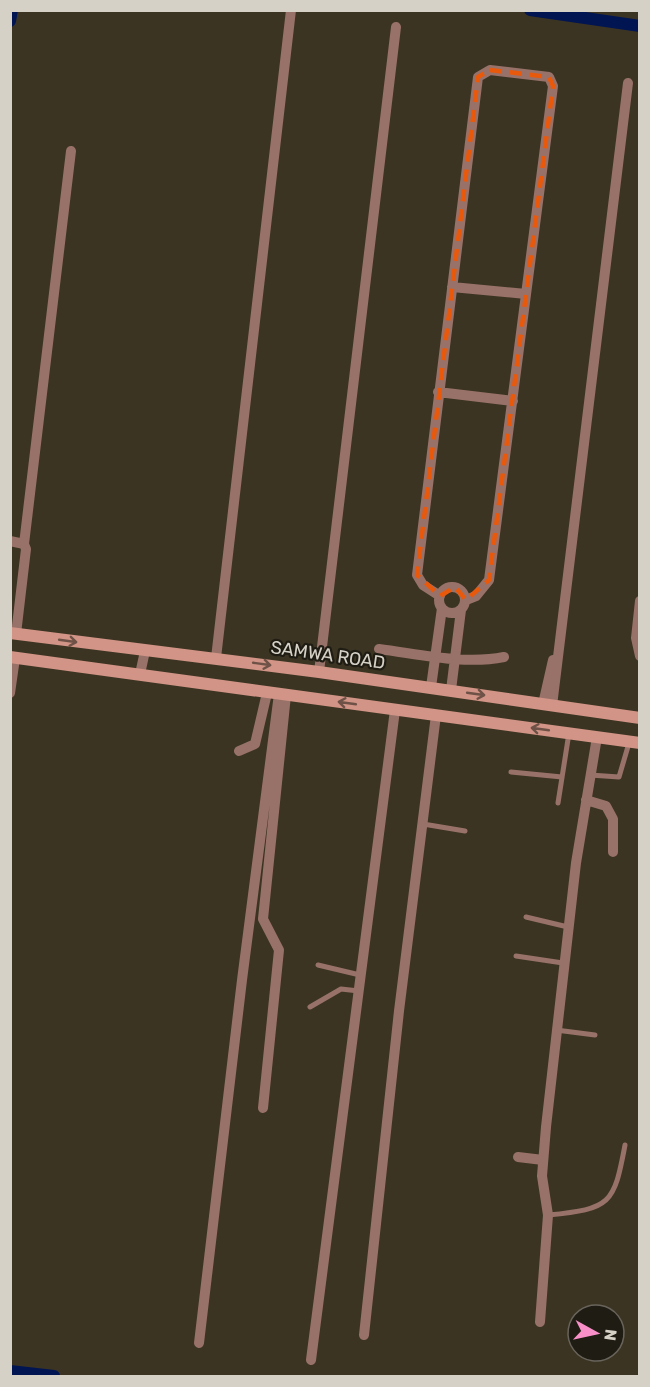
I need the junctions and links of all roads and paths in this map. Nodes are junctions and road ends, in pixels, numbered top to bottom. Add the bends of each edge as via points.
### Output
1 (291, 10) edge
2 (396, 27) dead end
3 (628, 82) dead end
4 (71, 151) dead end
5 (452, 287) junction
6 (526, 294) junction
7 (438, 392) junction
8 (513, 401) junction
9 (10, 541) edge
10 (24, 544) junction
11 (440, 596) junction
12 (639, 601) edge
13 (463, 605) junction
14 (442, 608) junction
15 (13, 633) edge
16 (379, 649) dead end
17 (145, 651) junction
18 (435, 656) junction
19 (639, 656) edge
20 (504, 657) dead end
21 (13, 658) edge
22 (216, 658) junction
23 (455, 658) junction
24 (319, 672) junction
25 (140, 674) junction
26 (431, 687) junction
27 (451, 690) junction
28 (10, 693) edge
29 (277, 694) junction
30 (548, 705) junction
31 (395, 710) junction
32 (436, 715) junction
33 (639, 718) edge
34 (569, 733) junction
35 (597, 737) junction
36 (634, 742) edge
37 (239, 751) dead end
38 (511, 772) dead end
39 (590, 775) junction
40 (562, 777) junction
41 (586, 800) junction
42 (558, 803) dead end
43 (423, 825) junction
44 (465, 831) dead end
45 (613, 852) dead end
46 (526, 917) dead end
47 (568, 927) junction
48 (516, 956) dead end
49 (563, 963) junction
50 (318, 965) dead end
51 (360, 975) junction
52 (359, 991) junction
53 (310, 1007) dead end
54 (556, 1030) junction
55 (595, 1035) dead end
56 (263, 1108) dead end
57 (625, 1145) dead end
58 (518, 1157) dead end
59 (543, 1160) junction
60 (548, 1215) junction
61 (540, 1322) dead end
62 (364, 1335) dead end
63 (199, 1343) dead end
64 (312, 1360) dead end

1 - 22 street
2 - 24 street
3 - 30 street
4 - 10 street
5 - 6 street
5 - 6 street via 478,77 490,70 549,77 553,82
5 - 7 street
6 - 8 street
7 - 8 street
7 - 11 street via 417,575 423,585
8 - 13 street via 489,580
9 - 10 street
10 - 15 street via 24,577
11 - 13 street via 448,587 455,587 464,594
11 - 14 street
12 - 19 street
13 - 14 street via 448,612
13 - 23 street
14 - 18 street
15 -> 17 street, SAMWA ROAD
16 - 18 street
17 - 22 street, SAMWA ROAD
17 - 25 street
18 - 23 street
18 - 26 street
20 - 23 street
21 - 25 street
21 - 28 street
22 -> 24 street, SAMWA ROAD
23 - 27 street
24 - 26 street, SAMWA ROAD
25 - 29 street
26 - 27 street, SAMWA ROAD
27 -> 30 street, SAMWA ROAD
31 -> 29 street
29 - 37 street via 255,744
29 - 56 street via 263,919 279,950
29 - 63 street
30 - 33 street, SAMWA ROAD
31 - 32 street
31 - 51 street
34 -> 32 street
32 - 43 street
34 - 35 street
34 - 40 lane
35 - 36 street
35 - 39 street
36 - 39 lane via 619,777
38 - 40 lane
39 - 41 street
40 - 42 lane
41 - 45 street via 606,806 610,813
41 - 47 street
43 - 44 lane
43 - 62 street
46 - 47 lane
47 - 49 street
48 - 49 lane
49 - 54 street
50 - 51 lane
51 - 52 street
52 - 53 lane via 341,989
52 - 64 street
54 - 55 lane
54 - 59 street
57 - 60 lane via 617,1186 610,1198 600,1205
58 - 59 street
59 - 60 street
60 - 61 street

